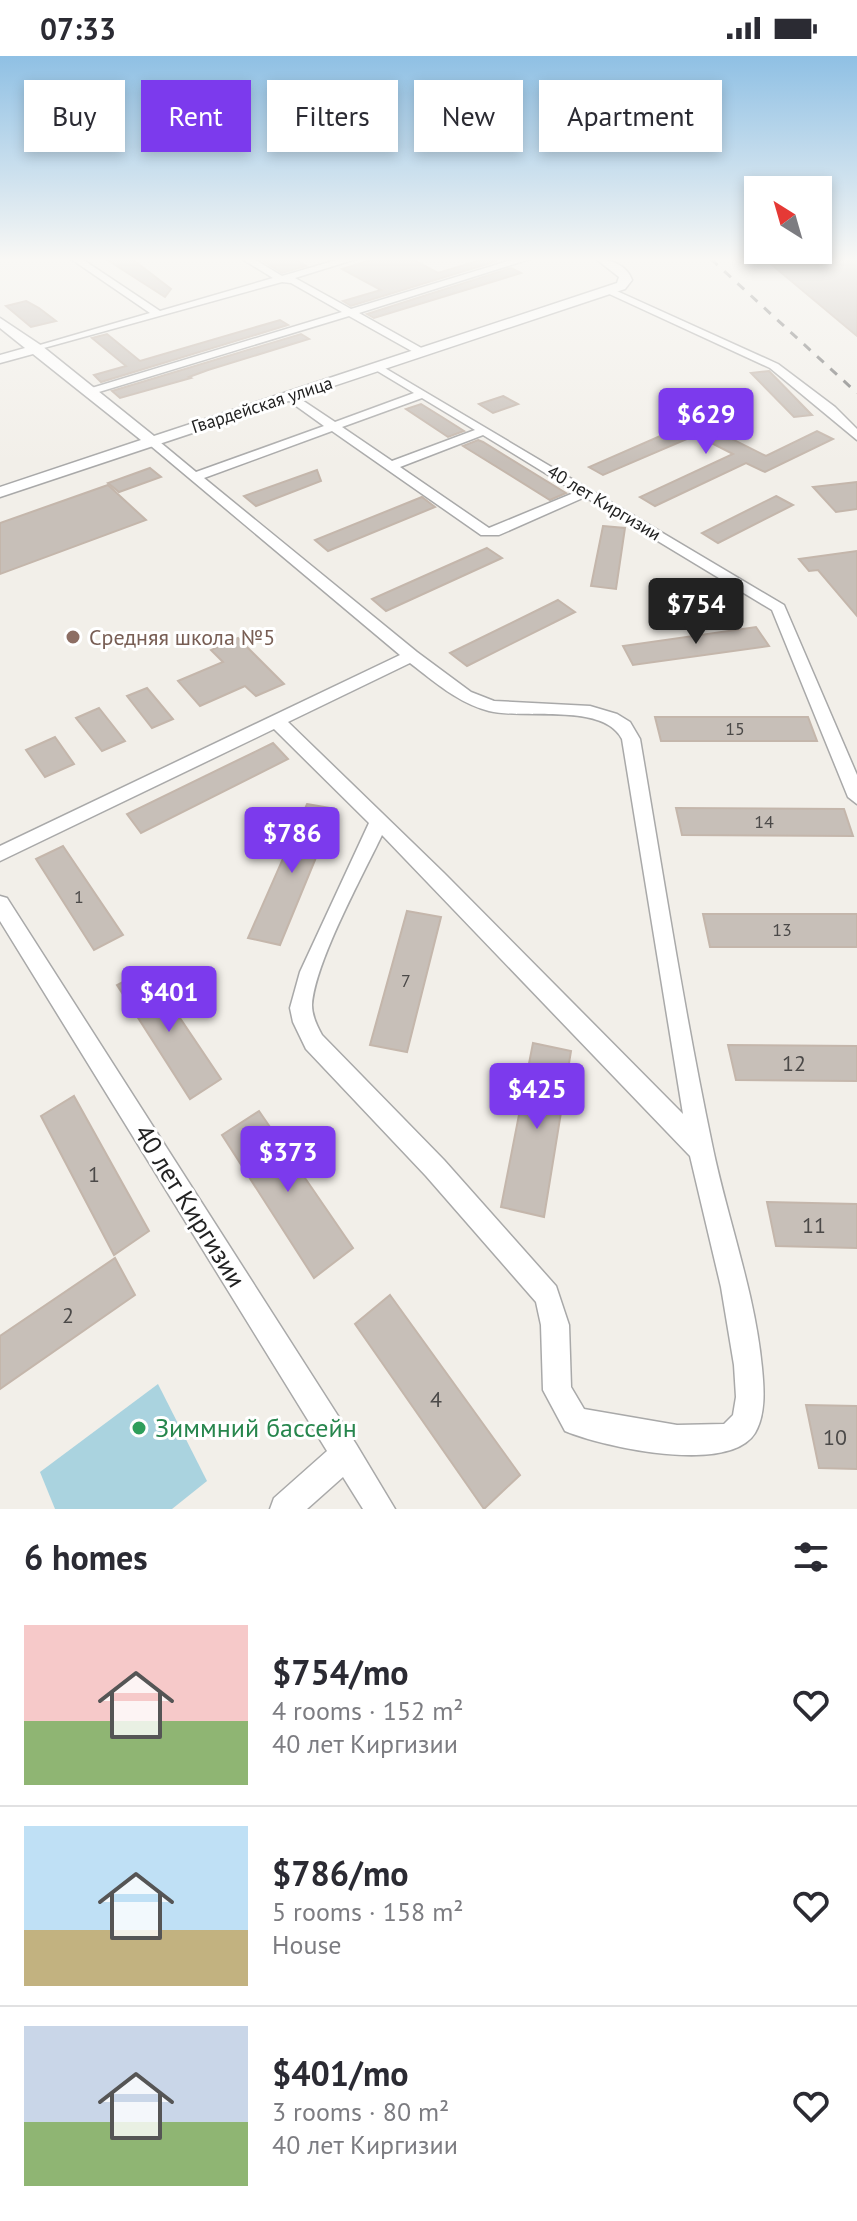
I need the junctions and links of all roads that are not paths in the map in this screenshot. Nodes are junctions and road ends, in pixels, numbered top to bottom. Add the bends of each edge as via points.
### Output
1 (7, 327) edge
2 (114, 327) edge
3 (301, 327) edge
4 (376, 327) edge
5 (497, 327) edge
6 (688, 327) edge
7 (37, 349) junction
8 (421, 352) junction
9 (0, 359) edge
10 (378, 367) junction
11 (89, 392) junction
12 (423, 394) junction
13 (289, 396) junction
14 (335, 426) junction
15 (484, 431) junction
16 (857, 436) edge
17 (151, 441) junction
18 (393, 465) junction
19 (194, 477) junction
20 (0, 492) edge
21 (586, 492) junction
22 (411, 656) junction
23 (276, 721) junction
24 (857, 797) edge
25 (379, 821) junction
26 (0, 854) edge
27 (0, 904) edge
28 (701, 1150) junction
29 (346, 1454) junction
30 (285, 1509) edge
31 (380, 1509) edge

1 - 7 street
2 - 7 street
3 - 11 street
4 - 8 street
5 - 8 street, Гвардейская улица
6 - 16 street via 774,366
7 - 9 street
7 - 11 street
8 - 10 street, Гвардейская улица
10 - 12 street, 40 лет Киргизии
10 - 13 street, Гвардейская улица
11 - 17 street
12 - 14 street
12 - 15 street, 40 лет Киргизии
13 - 14 street
13 - 17 street, Гвардейская улица
14 - 18 street
14 - 19 street
15 - 18 street
15 - 21 street, 40 лет Киргизии
17 - 19 street
17 - 20 street, Гвардейская улица
18 - 21 street via 489,532
19 - 22 street
21 - 24 street, 40 лет Киргизии via 779,608
22 - 23 street
22 - 28 street via 465,696 492,706 590,712 624,726 631,739
23 - 25 street
23 - 26 street
25 - 28 street
25 - 28 street via 310,974 301,1005 304,1026 547,1295 555,1325 557,1390 575,1421 598,1429 713,1441 732,1437 746,1420 747,1353
27 - 29 street, 40 лет Киргизии
29 - 30 street
29 - 31 street, 40 лет Киргизии

